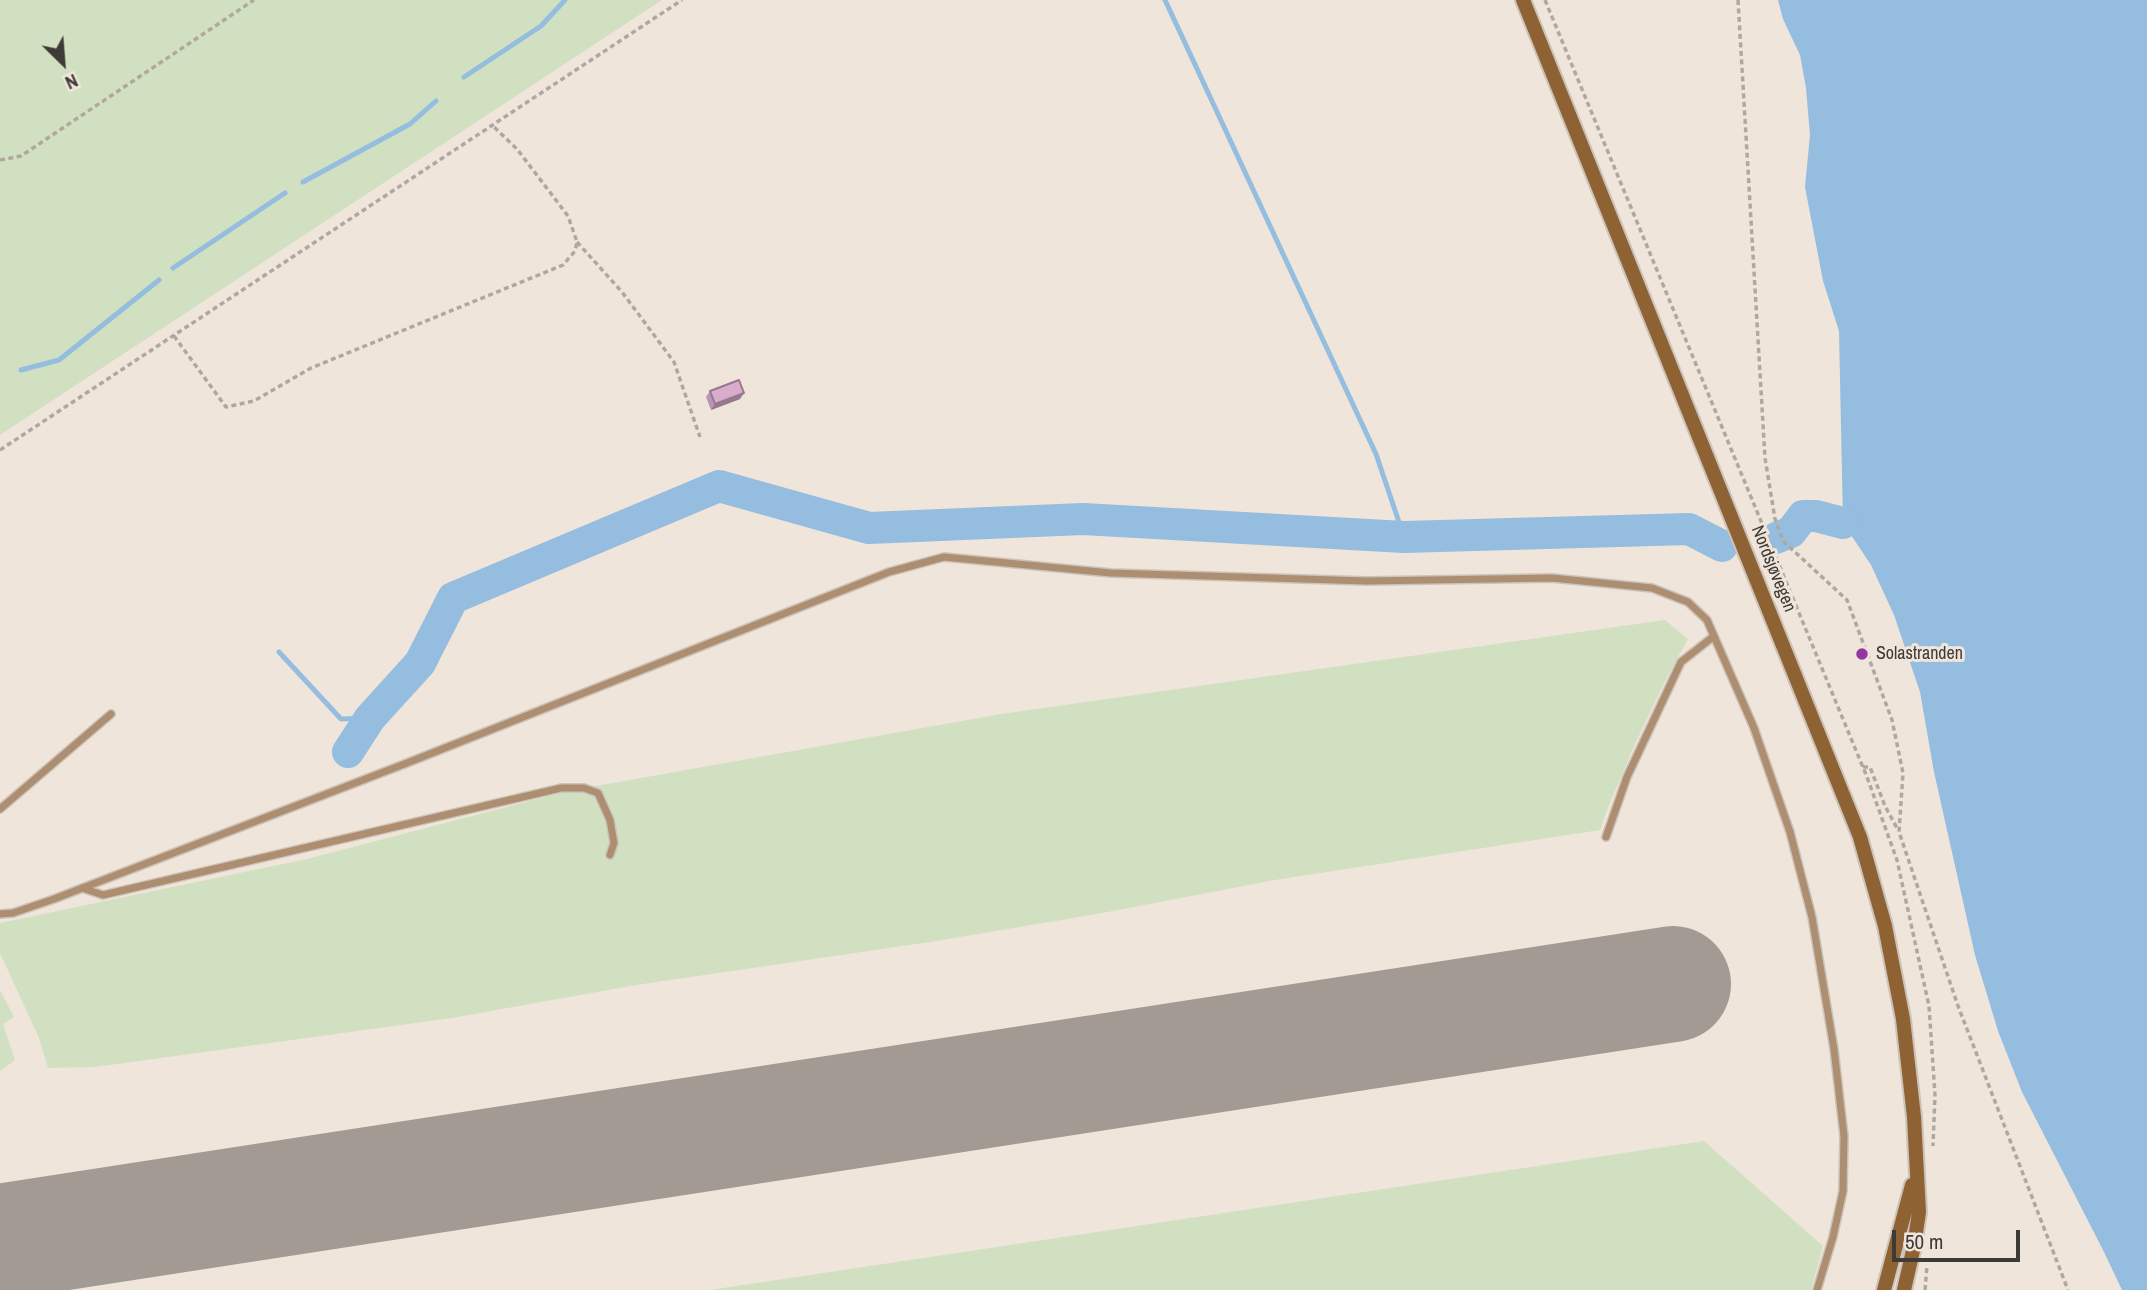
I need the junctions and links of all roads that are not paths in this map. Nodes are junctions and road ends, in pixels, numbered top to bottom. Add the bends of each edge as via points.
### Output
1 (1523, 0) edge
2 (1714, 636) junction
3 (111, 714) dead end
4 (0, 809) edge
5 (1606, 837) dead end
6 (610, 855) dead end
7 (82, 888) junction
8 (0, 914) edge
9 (1916, 1171) junction
10 (1817, 1290) edge
11 (1884, 1290) edge
12 (1904, 1290) edge

1 - 9 main road, Nordsjøvegen via 1860,837 1885,926 1903,1019
2 - 5 lane via 1681,662 1627,777
2 - 7 lane via 1707,620 1688,602 1652,588 1614,583 1552,578 1367,581 1111,573 944,557 889,572
2 - 10 lane via 1754,728 1790,832 1812,917 1834,1049 1844,1136 1843,1191
3 - 4 lane
6 - 7 lane via 614,842 610,820 598,793 561,788 103,895
7 - 8 lane
9 - 11 main road, Nordsjøvegen
9 - 12 main road, Nordsjøvegen via 1919,1212

